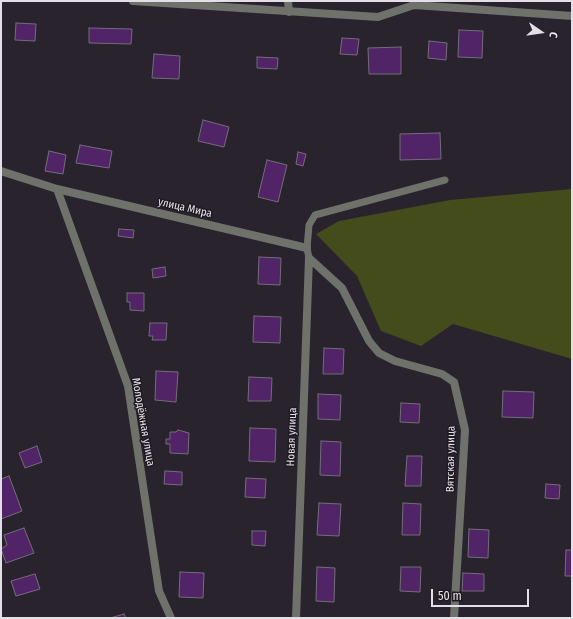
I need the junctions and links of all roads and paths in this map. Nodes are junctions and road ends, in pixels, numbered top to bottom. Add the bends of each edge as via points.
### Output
1 (133, 1) edge
2 (288, 1) edge
3 (289, 12) junction
4 (572, 16) edge
5 (1, 171) edge
6 (445, 180) dead end
7 (57, 189) junction
8 (307, 248) junction
9 (309, 258) junction
10 (171, 618) edge
11 (296, 618) edge
12 (454, 618) edge

1 - 3 street
2 - 3 street
3 - 4 street via 378,17 414,5
5 - 7 street, улица Мира
6 - 8 lane via 315,215 309,225
7 - 8 street, улица Мира
7 - 10 street, Молодёжная улица via 128,386 159,591
8 - 9 lane
9 - 11 street, Новая улица
9 - 12 street, Вятская улица via 342,288 369,341 379,353 442,374 454,382 465,430

